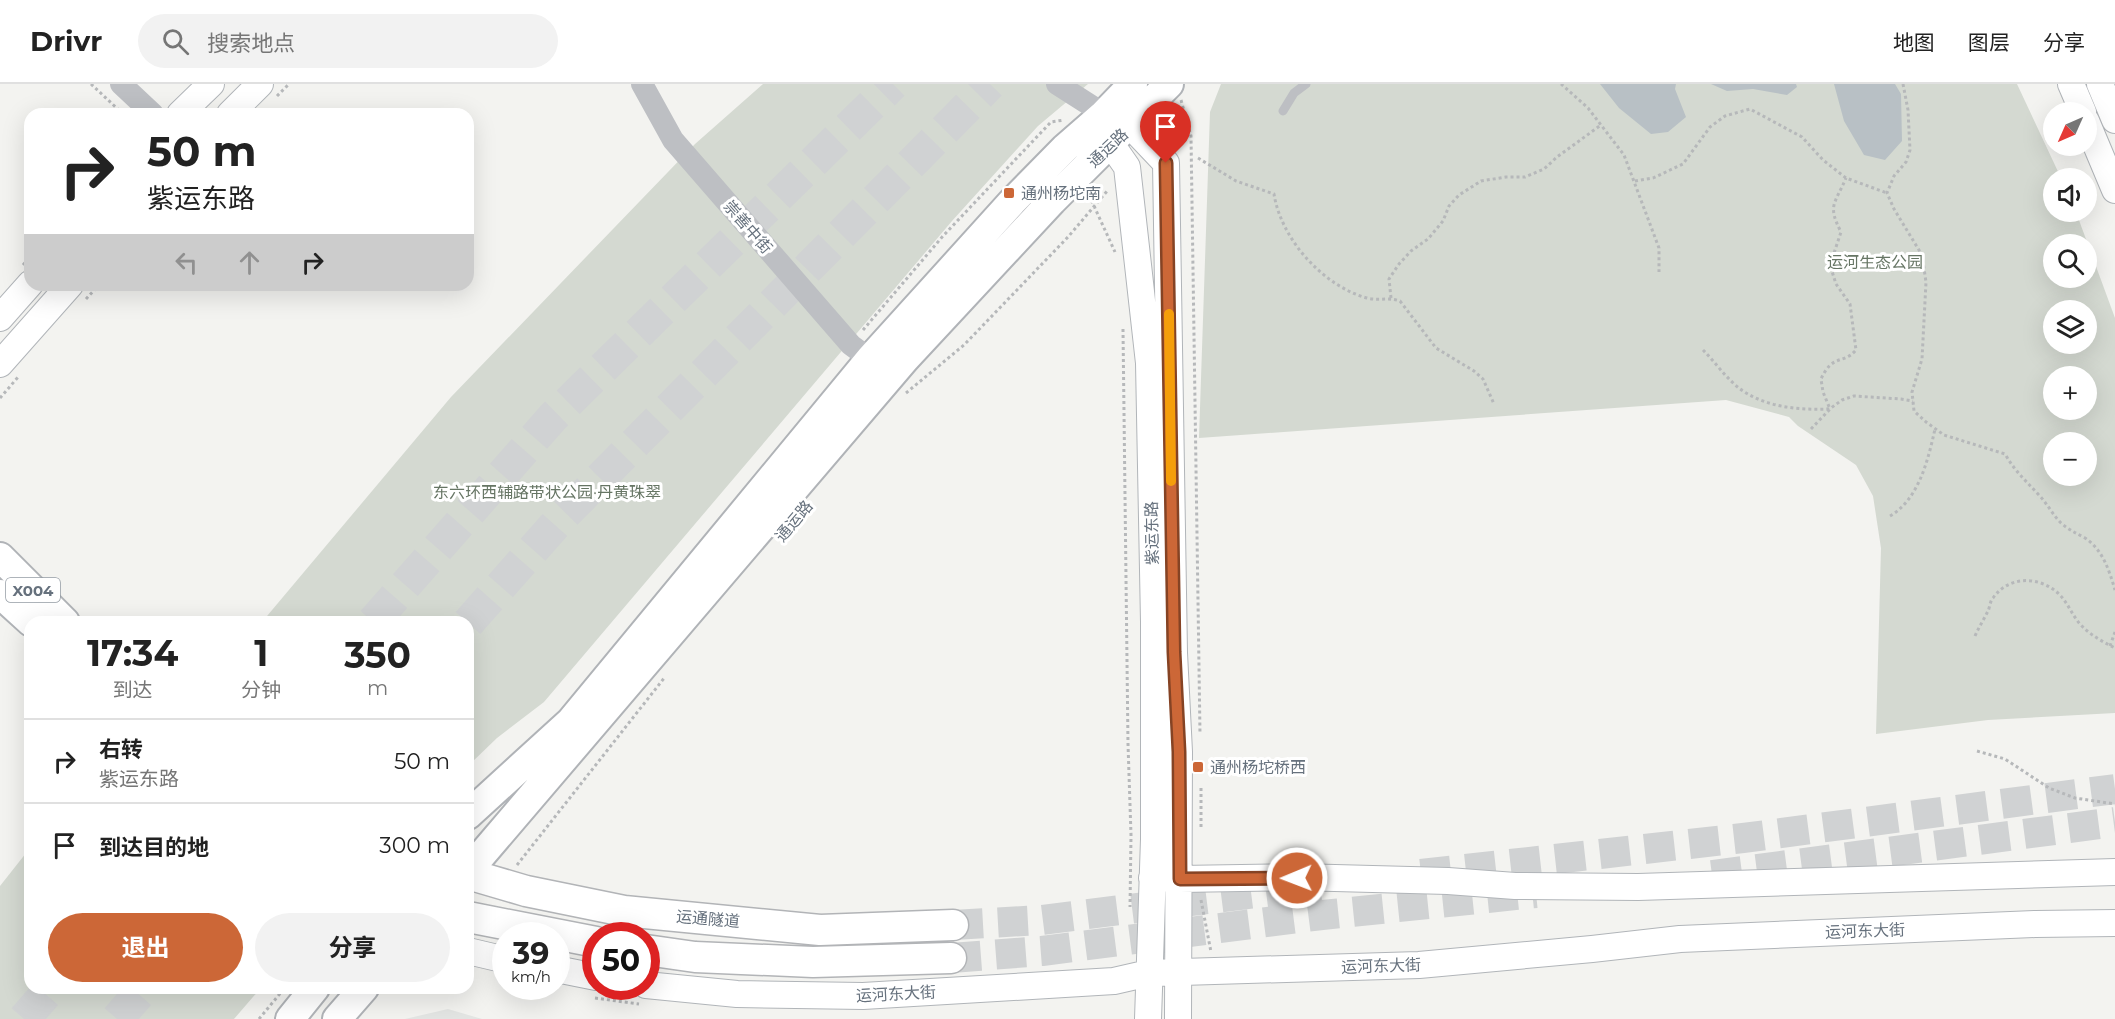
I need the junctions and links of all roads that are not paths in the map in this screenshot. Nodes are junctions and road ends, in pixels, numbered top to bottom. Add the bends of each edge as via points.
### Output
1 (121, 84) edge
2 (211, 84) edge
3 (260, 84) edge
4 (642, 84) edge
5 (1057, 84) edge
6 (1133, 84) edge
7 (1306, 84) edge
8 (2071, 84) edge
9 (2100, 84) edge
10 (1174, 89) edge
11 (2079, 102) edge
12 (147, 108) edge
13 (186, 108) edge
14 (236, 108) edge
15 (1283, 111) dead end
16 (2115, 120) edge
17 (1115, 128) junction
18 (2097, 147) edge
19 (2115, 190) edge
20 (24, 291) edge
21 (65, 291) edge
22 (0, 318) edge
23 (870, 359) junction
24 (0, 364) edge
25 (0, 557) edge
26 (0, 594) edge
27 (24, 616) edge
28 (59, 616) edge
29 (474, 810) edge
30 (474, 866) edge
31 (2115, 872) edge
32 (474, 875) edge
33 (1152, 878) junction
34 (1189, 879) junction
35 (2115, 907) edge
36 (474, 918) edge
37 (2115, 923) edge
38 (2035, 924) junction
39 (953, 925) tunnel mouth
40 (582, 939) edge
41 (474, 952) edge
42 (660, 952) edge
43 (492, 957) edge
44 (951, 958) tunnel mouth
45 (1180, 971) junction
46 (1149, 973) junction
47 (660, 986) edge
48 (310, 994) edge
49 (359, 994) edge
50 (290, 1019) edge
51 (338, 1019) edge
52 (1148, 1019) edge
53 (1178, 1019) edge

1 - 12 street
2 - 13 main road
3 - 14 main road
4 - 23 street, 崇善中街 via 673,140 851,345
5 - 17 street
6 - 17 main road
7 - 15 lane via 1294,93
8 - 11 main road
9 - 16 main road
10 - 17 main road
17 - 23 main road, 通运路 via 1065,148
17 - 30 main road, 通运路 via 1078,176 905,359
17 - 33 main road, 紫运东路 via 1127,167 1149,363 1154,622
17 - 34 main road, 紫运东路 via 1166,163 1174,652
18 - 19 main road
20 - 22 main road
21 - 24 main road
23 - 29 main road, 通运路 via 571,721
25 - 28 main road, X004
26 - 27 main road, X004
31 - 34 main road via 1638,887 1309,878
32 - 39 highway, 运通隧道 via 624,911 819,930
33 - 34 main road
33 - 46 main road, 紫运东路
34 - 45 main road, 紫运东路
35 - 38 main road via 2084,909
36 - 40 highway
37 - 38 main road, 运河东大街
38 - 45 main road, 运河东大街 via 1680,939 1419,965
41 - 43 main road
42 - 44 highway via 813,962
45 - 46 main road, 运河东大街
45 - 53 main road, 紫运东路
46 - 47 main road, 运河东大街 via 1114,981 863,996 737,994
46 - 52 main road, 紫运东路
48 - 50 main road
49 - 51 main road

